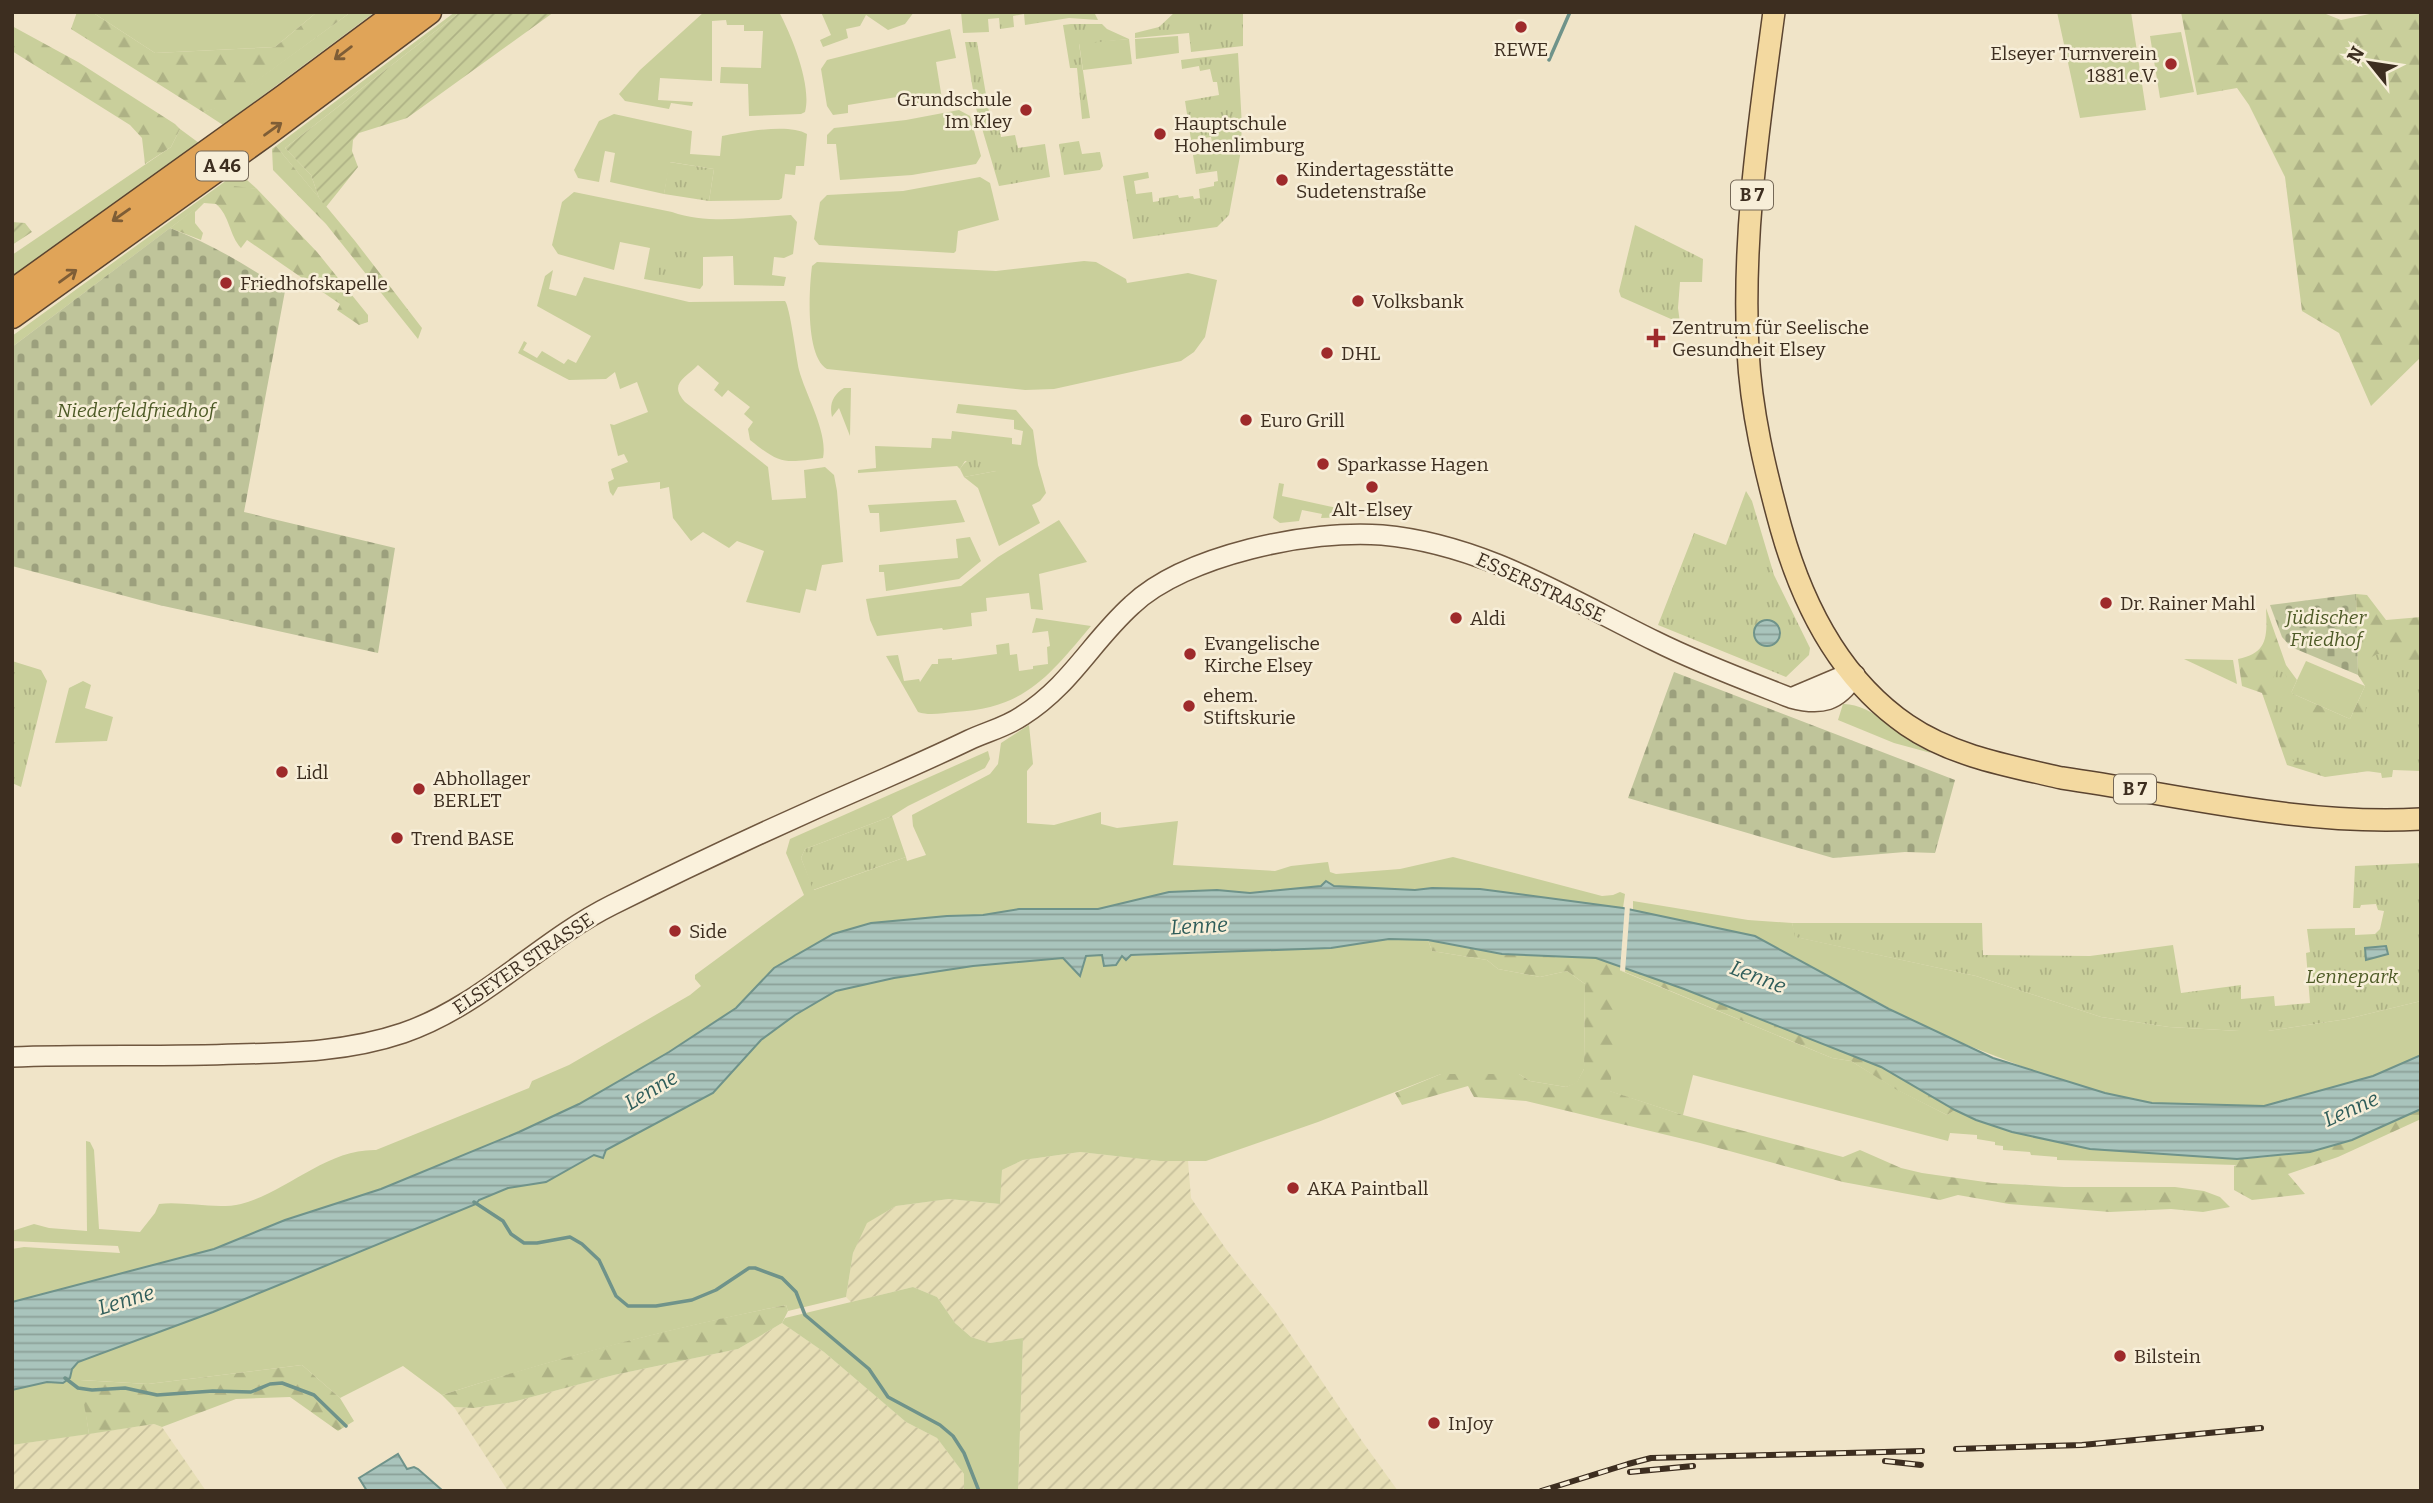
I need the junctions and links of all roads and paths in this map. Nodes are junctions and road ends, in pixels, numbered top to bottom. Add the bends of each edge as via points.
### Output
1 (398, 12) edge
2 (429, 12) edge
3 (1774, 12) edge
4 (12, 292) edge
5 (12, 316) edge
6 (1828, 641) junction
7 (1855, 675) junction
8 (1832, 689) junction
9 (1877, 700) junction
10 (923, 761) joint
11 (2421, 819) edge
12 (12, 1057) edge

1 -> 4 highway, A 46
5 -> 2 highway, A 46
3 - 6 main road, B 7 via 1751,205 1748,354 1760,446 1778,519 1797,580
6 - 7 main road, B 7
6 - 8 main road
7 - 8 main road via 1843,676
7 - 9 main road, B 7
8 - 9 main road
8 - 10 main road, ESSERSTRASSE via 1791,698 1680,653 1494,561 1449,547 1382,535 1324,535 1239,552 1159,585 1131,606 1052,695 1017,720
9 - 11 main road, B 7 via 1907,725 1965,754 2062,778 2327,818
10 - 12 main road, ELSEYER STRASSE via 605,908 476,998 400,1034 315,1052

